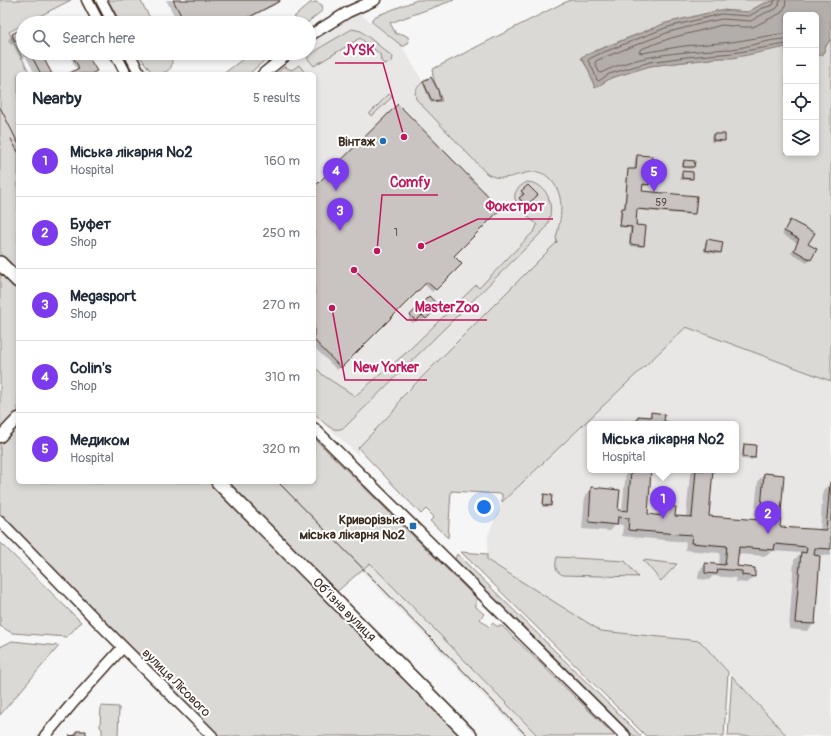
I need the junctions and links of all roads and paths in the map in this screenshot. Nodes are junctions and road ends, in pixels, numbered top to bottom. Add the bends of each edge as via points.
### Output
1 (87, 0) edge
2 (101, 0) edge
3 (375, 0) edge
4 (95, 16) edge
5 (109, 16) edge
6 (316, 32) edge
7 (119, 60) edge
8 (133, 60) edge
9 (280, 60) edge
10 (125, 72) edge
11 (139, 72) edge
12 (265, 72) edge
13 (0, 263) edge
14 (16, 279) edge
15 (16, 420) edge
16 (316, 430) edge
17 (0, 437) edge
18 (220, 484) edge
19 (0, 521) edge
20 (123, 647) junction
21 (45, 736) edge
22 (212, 736) edge
23 (470, 736) edge
24 (625, 736) edge

1 - 4 street
2 - 5 street
3 - 6 street via 348,12
7 - 10 street
8 - 11 street
9 - 12 street
13 - 14 main road
15 - 17 street
16 - 24 street
18 - 23 main road, Обʼїзна вулиця
19 - 20 street, вулиця Лісового
20 - 21 street
20 - 22 street, вулиця Лісового

